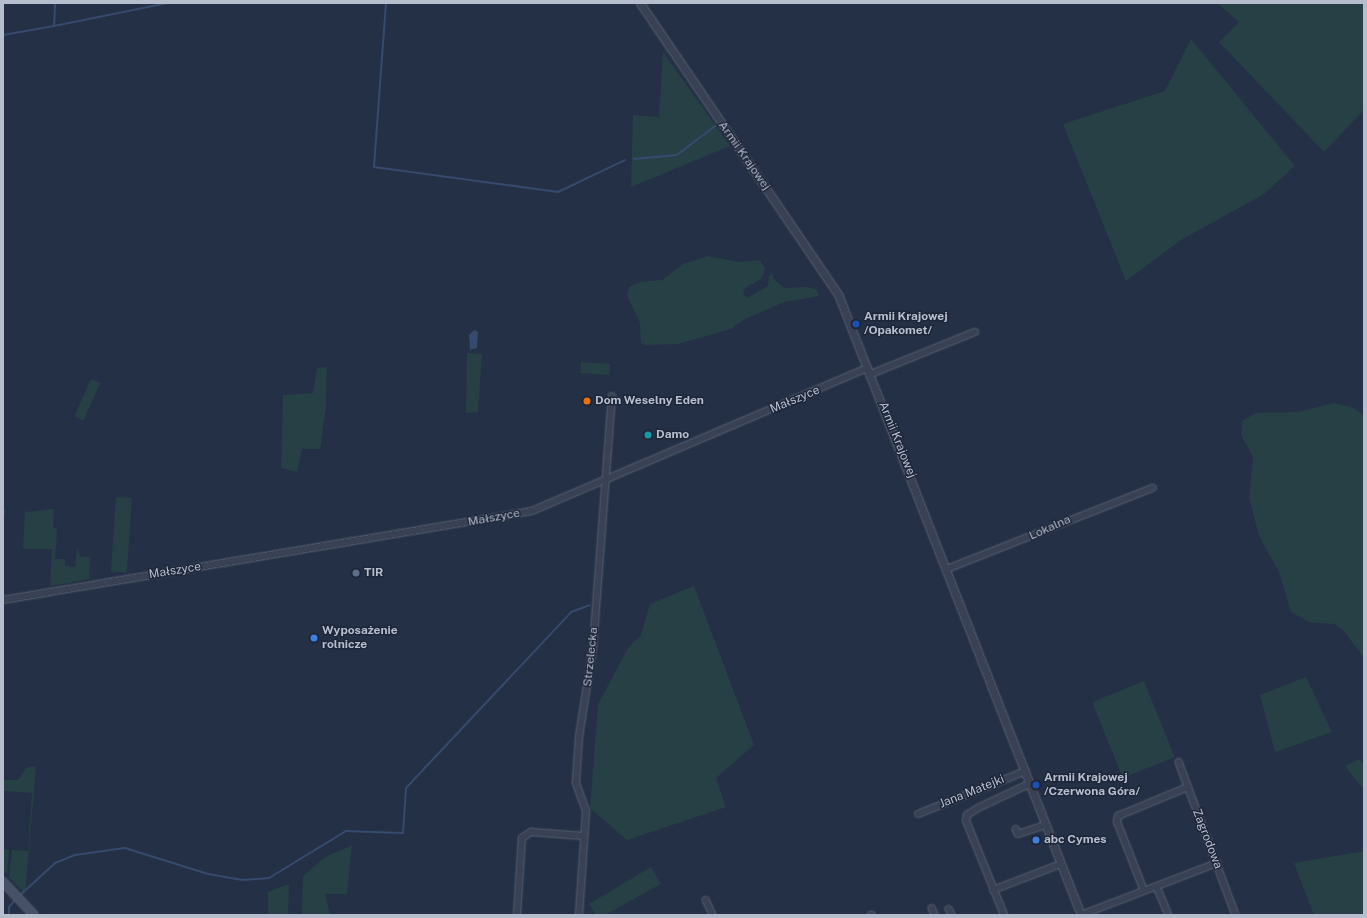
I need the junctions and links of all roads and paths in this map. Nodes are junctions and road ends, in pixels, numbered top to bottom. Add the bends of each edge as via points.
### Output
1 (640, 3) edge
2 (975, 332) dead end
3 (869, 371) junction
4 (612, 397) dead end
5 (606, 481) junction
6 (1153, 488) dead end
7 (948, 569) junction
8 (3, 600) edge
9 (1179, 762) dead end
10 (1026, 771) junction
11 (1031, 783) junction
12 (1188, 787) junction
13 (918, 814) dead end
14 (1046, 825) junction
15 (1016, 829) dead end
16 (584, 836) junction
17 (1217, 863) junction
18 (1061, 864) junction
19 (3, 882) edge
20 (1157, 887) junction
21 (993, 890) junction
22 (1144, 891) junction
23 (706, 900) dead end
24 (932, 908) dead end
25 (949, 909) dead end
26 (34, 915) edge
27 (517, 915) edge
28 (579, 915) edge
29 (713, 915) edge
30 (935, 915) edge
31 (952, 915) edge
32 (1004, 915) edge
33 (1081, 915) edge
34 (1169, 915) edge
35 (1236, 915) edge

1 - 3 street, Armii Krajowej via 832,285
2 - 3 street, Małszyce
3 - 5 street, Małszyce
3 - 7 street, Armii Krajowej
4 - 5 street, Strzelecka
5 - 8 street, Małszyce via 532,511
5 - 16 street, Strzelecka via 589,683 579,737 576,783 586,811
6 - 7 street, Lokalna via 1116,500
7 - 10 street, Armii Krajowej
9 - 12 street, Zagrodowa
10 - 11 street, Armii Krajowej
10 - 13 street, Jana Matejki
11 - 14 street, Armii Krajowej
11 - 21 street via 967,815 966,821
12 - 17 street, Zagrodowa
12 - 22 street via 1118,816 1117,822
14 - 15 street via 1018,834
14 - 18 street, Armii Krajowej
16 - 27 street via 532,832 522,838
16 - 28 street, Strzelecka
17 - 20 street
17 - 35 street, Zagrodowa
18 - 21 street
18 - 33 street, Armii Krajowej
19 - 26 main road
20 - 22 street
20 - 34 street
21 - 32 street
22 - 33 street
23 - 29 street
24 - 30 street
25 - 31 street

